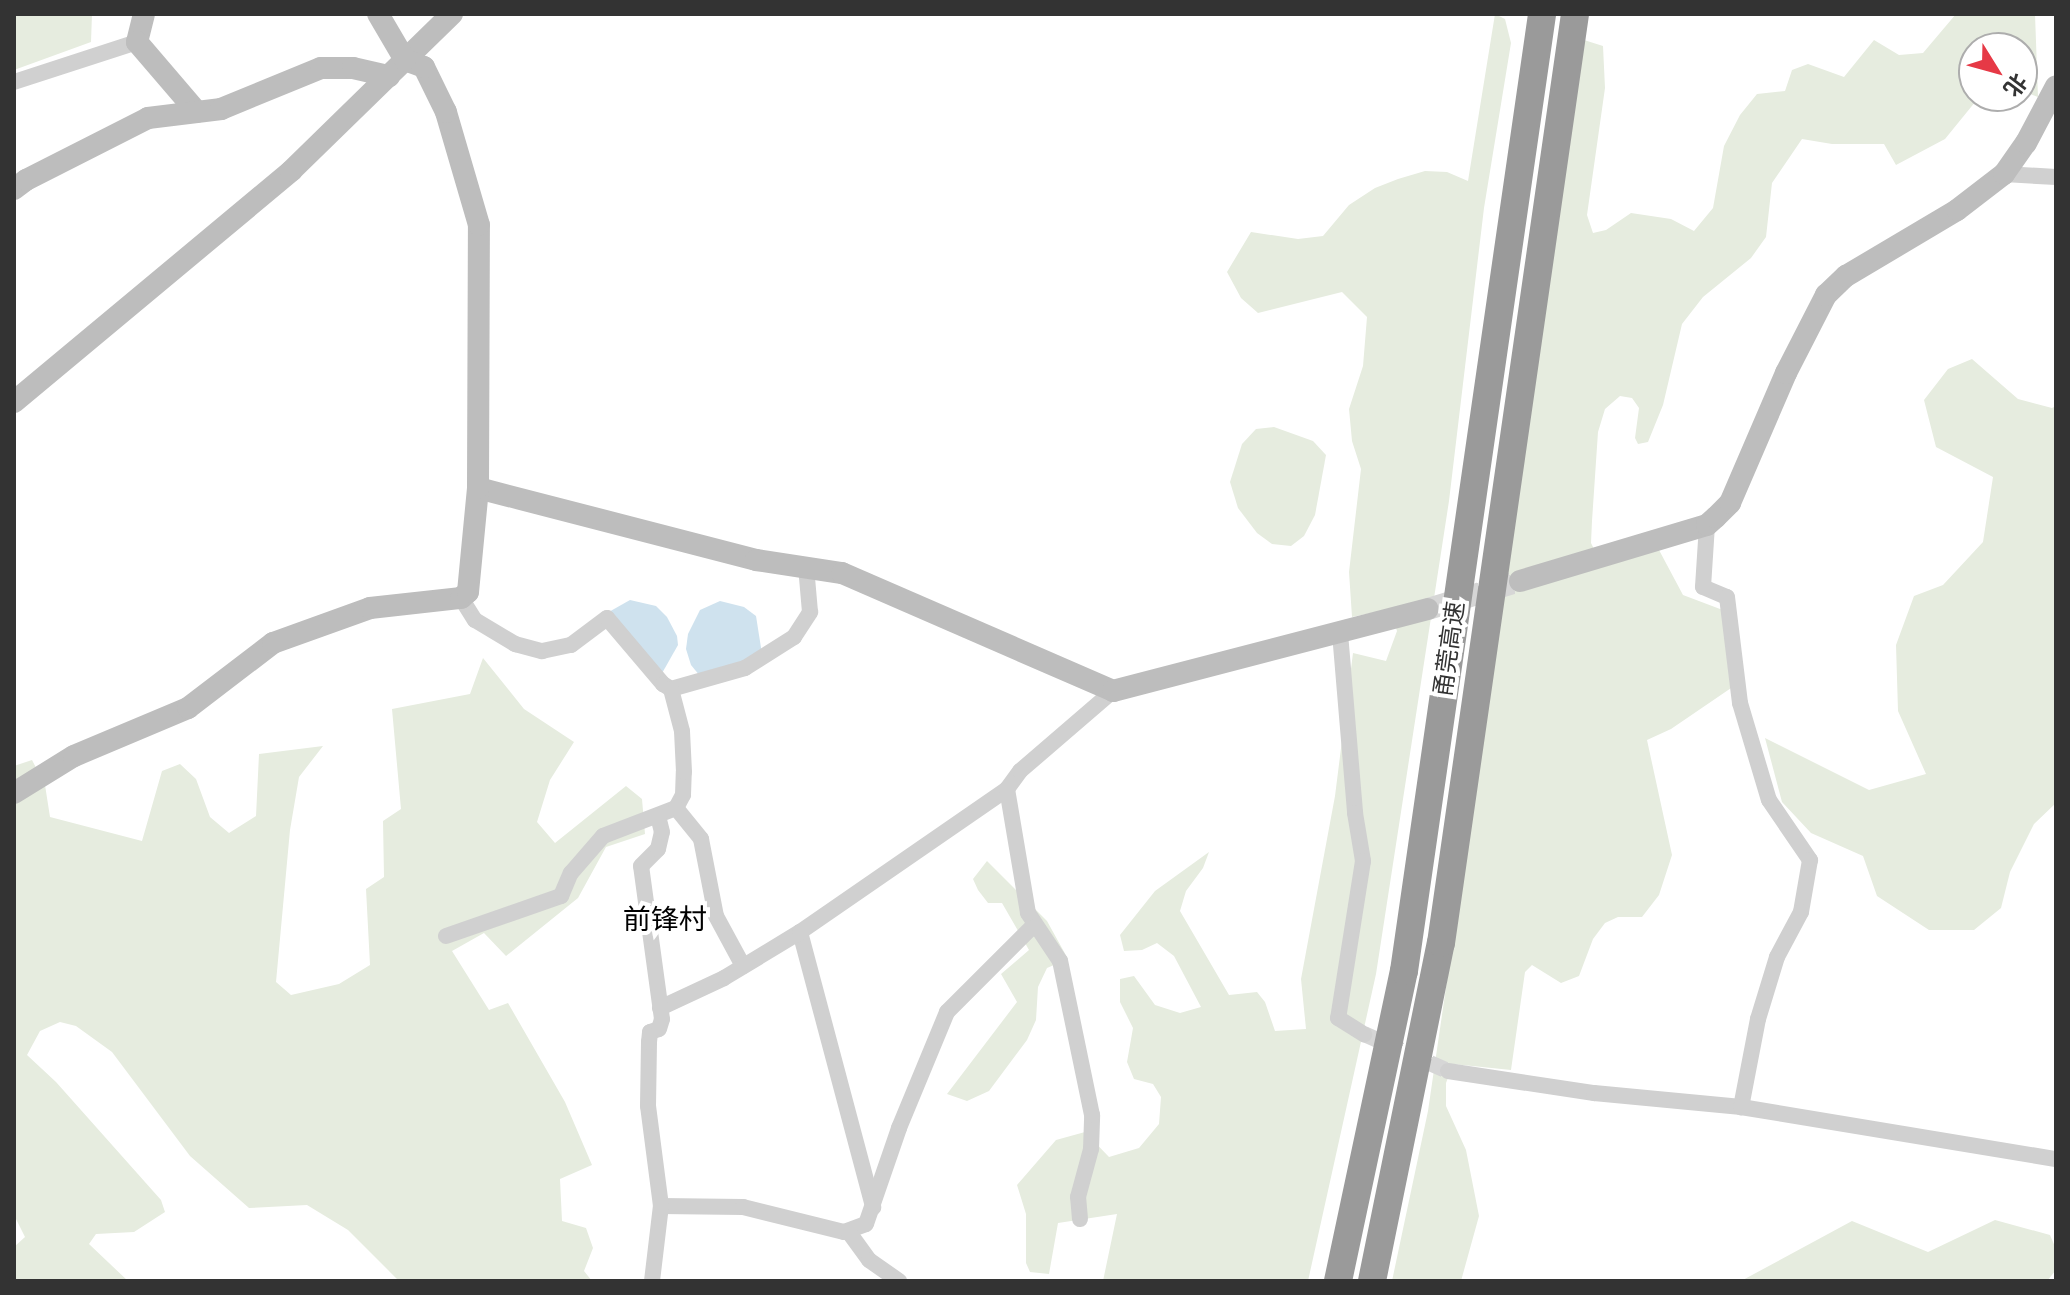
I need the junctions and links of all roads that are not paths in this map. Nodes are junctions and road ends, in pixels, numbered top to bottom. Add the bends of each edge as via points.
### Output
1 (144, 14) edge
2 (378, 14) edge
3 (452, 14) edge
4 (1542, 14) edge
5 (1575, 14) edge
6 (137, 42) junction
7 (397, 68) junction
8 (14, 82) edge
9 (2056, 86) edge
10 (197, 112) junction
11 (2004, 174) junction
12 (2056, 177) edge
13 (14, 189) edge
14 (14, 402) edge
15 (478, 488) junction
16 (1707, 525) junction
17 (806, 566) junction
18 (1520, 581) tunnel mouth
19 (461, 598) junction
20 (1428, 609) tunnel mouth
21 (1340, 633) junction
22 (671, 689) junction
23 (1113, 691) junction
24 (1007, 789) junction
25 (14, 793) edge
26 (676, 808) junction
27 (658, 816) junction
28 (1035, 924) junction
29 (800, 932) junction
30 (446, 936) dead end
31 (743, 966) junction
32 (660, 1008) junction
33 (1364, 1034) tunnel mouth
34 (1448, 1071) tunnel mouth
35 (1741, 1107) junction
36 (2056, 1159) edge
37 (661, 1206) junction
38 (873, 1209) junction
39 (1080, 1219) dead end
40 (848, 1231) junction
41 (652, 1281) edge
42 (899, 1281) edge
43 (1338, 1281) edge
44 (1372, 1281) edge

1 - 6 street
2 - 7 street
3 - 7 street
4 - 43 highway, 甬莞高速 via 1404,971
5 - 44 highway, 甬莞高速 via 1441,943
6 - 8 street
6 - 10 street
7 - 10 street via 321,68 221,109
7 - 14 street via 291,171
7 - 15 street via 424,67 446,112 479,225
9 - 11 street
10 - 13 street via 148,118
11 - 12 street
11 - 16 street via 1957,210 1846,276 1826,295 1730,503
15 - 17 street via 756,560
15 - 19 street via 468,592
16 - 18 street
16 - 35 street via 1703,587 1727,597 1740,703 1769,800 1810,860 1801,912 1777,957 1758,1019
17 - 22 street via 810,612 794,637 745,668
17 - 23 street via 842,573
19 - 22 street via 475,620 515,644 542,651 571,645 607,618
19 - 25 street via 370,608 273,643 188,708 74,756
20 - 21 street
21 - 23 street
21 - 33 street via 1363,861 1338,1018
22 - 26 street via 682,731 684,772 683,795
23 - 24 street via 1020,771
24 - 28 street via 1028,913
24 - 29 street
26 - 27 street
26 - 31 street via 701,839 716,916
27 - 30 street via 603,836 571,873 561,896
27 - 32 street via 658,849 641,866
28 - 38 street via 947,1012 899,1128
28 - 39 street via 1060,961 1092,1115 1091,1149 1078,1197
29 - 31 street
29 - 38 street
31 - 32 street
32 - 37 street via 659,1029 650,1032 648,1106
34 - 35 street via 1594,1093
35 - 36 street
37 - 40 street via 743,1207
37 - 41 street
38 - 40 street via 866,1224
40 - 42 street via 869,1260

